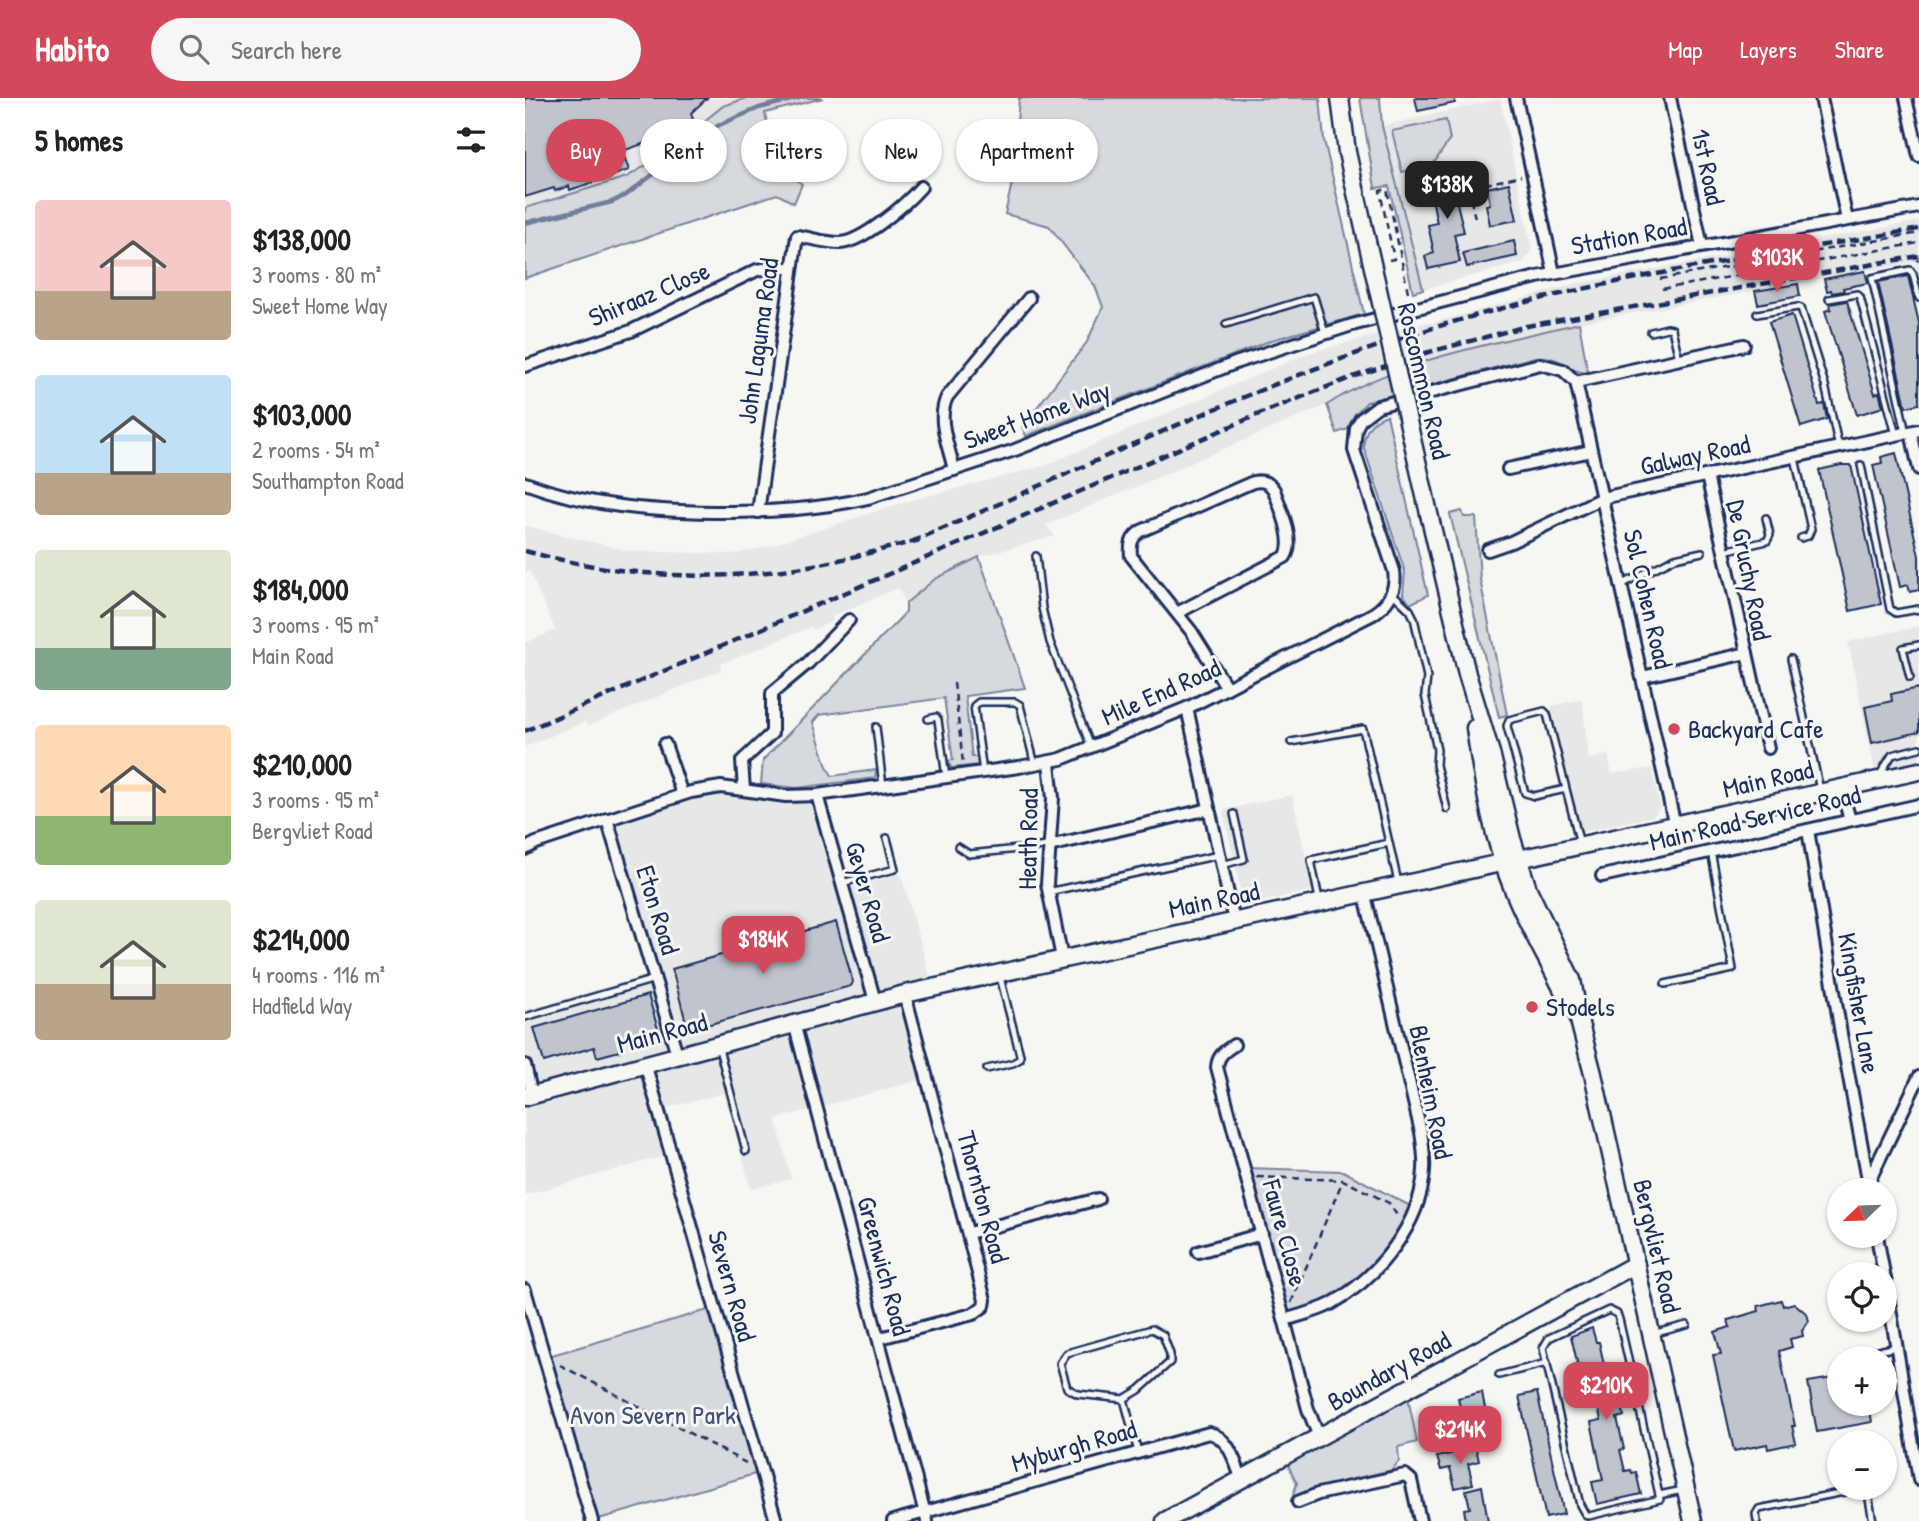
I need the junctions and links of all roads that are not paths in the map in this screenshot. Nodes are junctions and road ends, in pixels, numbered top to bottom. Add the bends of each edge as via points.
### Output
1 (1340, 98) edge
2 (1516, 98) edge
3 (1670, 98) edge
4 (1821, 98) edge
5 (1906, 98) edge
6 (1919, 156) edge
7 (921, 187) dead end
8 (1919, 207) edge
9 (1847, 220) junction
10 (1702, 246) junction
11 (792, 268) junction
12 (1553, 273) junction
13 (1029, 298) dead end
14 (1919, 298) edge
15 (1829, 299) dead end
16 (1757, 314) dead end
17 (1226, 324) dead end
18 (1651, 332) dead end
19 (1325, 333) junction
20 (1744, 345) dead end
21 (1679, 359) junction
22 (525, 366) edge
23 (1576, 382) junction
24 (1908, 433) edge
25 (1839, 448) junction
26 (1591, 451) junction
27 (1795, 457) junction
28 (1861, 465) dead end
29 (1508, 469) dead end
30 (1919, 469) edge
31 (954, 470) junction
32 (1707, 476) junction
33 (525, 483) edge
34 (1602, 498) junction
35 (758, 512) junction
36 (1766, 518) dead end
37 (1801, 538) dead end
38 (1488, 550) dead end
39 (1724, 551) junction
40 (1702, 552) dead end
41 (1036, 556) dead end
42 (1621, 585) junction
43 (1392, 593) junction
44 (1919, 609) edge
45 (1177, 613) junction
46 (849, 620) dead end
47 (1919, 645) edge
48 (1747, 653) junction
49 (1791, 659) dead end
50 (1642, 677) junction
51 (1910, 677) dead end
52 (1227, 688) junction
53 (1187, 708) junction
54 (928, 719) dead end
55 (876, 727) dead end
56 (1291, 742) dead end
57 (665, 744) dead end
58 (1091, 747) junction
59 (1768, 748) dead end
60 (1919, 748) edge
61 (1049, 762) junction
62 (1035, 765) junction
63 (1919, 771) edge
64 (983, 772) junction
65 (946, 777) junction
66 (1877, 780) junction
67 (883, 786) junction
68 (1841, 788) junction
69 (1566, 789) junction
70 (744, 790) junction
71 (1821, 793) junction
72 (682, 794) junction
73 (817, 795) junction
74 (1919, 805) edge
75 (1209, 809) junction
76 (1447, 809) dead end
77 (1234, 814) dead end
78 (607, 819) junction
79 (1850, 820) junction
80 (1675, 826) junction
81 (1808, 830) junction
82 (887, 838) dead end
83 (1389, 843) junction
84 (1581, 845) junction
85 (1049, 846) junction
86 (958, 847) dead end
87 (525, 849) edge
88 (1711, 851) junction
89 (1221, 860) junction
90 (1511, 860) junction
91 (1602, 876) dead end
92 (842, 883) junction
93 (1398, 884) junction
94 (1364, 891) junction
95 (1048, 892) junction
96 (1320, 902) junction
97 (1234, 921) junction
98 (1062, 958) junction
99 (998, 973) junction
100 (655, 979) junction
101 (1665, 984) dead end
102 (905, 994) junction
103 (875, 1001) junction
104 (525, 1017) edge
105 (794, 1023) junction
106 (718, 1043) junction
107 (1234, 1045) dead end
108 (677, 1054) junction
109 (645, 1063) junction
110 (525, 1065) edge
111 (987, 1069) dead end
112 (1919, 1077) edge
113 (529, 1096) edge
114 (746, 1150) dead end
115 (1868, 1178) edge
116 (1873, 1178) edge
117 (1098, 1199) dead end
118 (969, 1233) junction
119 (1262, 1234) junction
120 (1198, 1252) dead end
121 (1636, 1264) junction
122 (525, 1290) edge
123 (1284, 1320) junction
124 (1687, 1325) dead end
125 (1652, 1334) junction
126 (880, 1338) junction
127 (1897, 1347) edge
128 (1547, 1363) junction
129 (1499, 1376) dead end
130 (1123, 1399) junction
131 (1319, 1437) junction
132 (1916, 1439) edge
133 (1138, 1452) junction
134 (1242, 1479) junction
135 (1919, 1480) edge
136 (1686, 1489) junction
137 (1659, 1495) junction
138 (1298, 1502) dead end
139 (926, 1516) edge
140 (593, 1521) edge
141 (776, 1521) edge
142 (893, 1521) edge
143 (1165, 1521) edge
144 (1420, 1521) edge
145 (1693, 1521) edge
146 (1757, 1521) edge
147 (1873, 1521) edge

1 - 90 street, Roscommon Road, bridge via 1356,193 1467,674 1479,757
2 - 12 street
3 - 10 street, 1st Road
4 - 9 street
5 - 6 street
7 - 11 street, John Laguma Road via 901,209 852,240 841,243 797,236
8 - 9 street, Station Road
9 - 10 street, Station Road
10 - 12 street, Station Road
11 - 22 street, Shiraaz Close via 757,271 631,331
11 - 35 street, John Laguma Road
12 - 19 street, Sweet Home Way
13 - 31 street via 947,397 942,417
14 - 24 lane via 1910,270 1872,278
15 - 24 lane via 1857,293 1860,297
16 - 25 lane via 1801,308
17 - 19 lane via 1314,298
18 - 21 lane via 1672,329
19 - 31 street, Sweet Home Way
20 - 21 street
21 - 23 street
23 - 26 street, Sol Cohen Road
23 - 43 street via 1563,370 1540,364 1378,407 1361,419 1354,450 1394,571
24 - 25 street, Galway Road
24 - 30 street
25 - 27 street, Galway Road
26 - 29 street
26 - 34 street, Sol Cohen Road
27 - 32 street, Galway Road
27 - 37 lane via 1811,529
28 - 44 lane via 1890,610
31 - 35 street, Sweet Home Way via 843,504
32 - 34 street, Galway Road
32 - 39 street, De Gruchy Road
33 - 35 street, Sweet Home Way via 588,501 649,510
34 - 38 street, Galway Road
34 - 42 street, Sol Cohen Road
36 - 39 lane via 1767,541
39 - 48 street, De Gruchy Road
40 - 42 lane via 1675,558
41 - 58 lane via 1051,642
42 - 50 street, Sol Cohen Road
43 - 52 street, Mile End Road via 1373,614
43 - 76 lane via 1414,618
45 - 45 street via 1131,556 1134,536 1253,482 1271,485 1290,540 1288,553
45 - 52 street
46 - 70 street via 772,693 773,728 742,761
47 - 51 lane via 1903,648
48 - 50 street, De Gruchy Road
48 - 59 street
49 - 71 lane
50 - 80 street, Sol Cohen Road
52 - 53 street, Mile End Road
53 - 58 street, Mile End Road
53 - 75 street
54 - 65 lane via 938,720
55 - 67 lane
56 - 83 lane via 1363,729
57 - 72 street
58 - 61 street, Mile End Road
60 - 66 lane, Main Road Service Road via 1892,755
61 - 62 street, Mile End Road
61 - 85 street, Heath Road via 1053,798
62 - 64 street, Mile End Road
62 - 64 lane via 1020,705 979,702 974,706
63 - 66 street, Main Road
64 - 65 street, Mile End Road
65 - 67 street, Mile End Road
66 - 68 street, Main Road
67 - 73 street, Mile End Road
68 - 71 street, Main Road
68 - 79 street
69 - 69 lane via 1534,796 1525,793 1509,720 1546,712
69 - 84 lane
70 - 72 street, Mile End Road via 721,787
70 - 73 street, Mile End Road
71 - 80 street, Main Road
72 - 78 street, Mile End Road
73 - 92 street, Geyer Road
74 - 79 street, Main Road Service Road
75 - 85 street
75 - 89 street
77 - 89 lane via 1245,858
78 - 87 street, Mile End Road
78 - 100 street, Eton Road
79 - 81 street, Main Road Service Road
80 - 84 street, Main Road
81 - 88 street, Main Road Service Road
81 - 115 street, Kingfisher Lane
82 - 92 lane via 895,869
83 - 93 lane
83 - 96 lane via 1311,860
84 - 90 street, Main Road
85 - 86 lane via 968,854
85 - 95 street, Heath Road
88 - 91 street, Main Road Service Road
88 - 101 lane via 1733,969
89 - 95 lane
89 - 97 street
90 - 93 street, Main Road
90 - 121 street, Bergvliet Road via 1526,918 1580,1024
92 - 103 street, Geyer Road
93 - 94 street, Main Road
94 - 96 street, Main Road
94 - 123 street, Blenheim Road via 1421,1132 1424,1170 1419,1199 1384,1259 1343,1296
95 - 98 street, Heath Road
96 - 97 street, Main Road
97 - 98 street, Main Road
98 - 99 street, Main Road
99 - 102 street, Main Road
99 - 111 lane via 1020,1059
100 - 104 lane
100 - 108 street, Eton Road
102 - 103 street, Main Road
102 - 118 street, Thornton Road
103 - 105 street, Main Road
105 - 106 street, Main Road
105 - 126 street, Greenwich Road
106 - 108 street, Main Road
106 - 114 lane
107 - 119 street, Faure Close via 1218,1059 1217,1067
108 - 109 street, Main Road
109 - 113 street, Main Road
109 - 141 street, Severn Road
110 - 113 street
112 - 116 street
117 - 118 street
118 - 126 street, Thornton Road via 985,1291 984,1306 973,1314
119 - 120 street
119 - 123 street, Faure Close
121 - 125 street, Bergvliet Road
121 - 131 street, Boundary Road
122 - 140 street
123 - 131 street, Faure Close
124 - 125 lane
125 - 136 street, Bergvliet Road
126 - 139 street, Greenwich Road
127 - 132 street
128 - 129 lane
128 - 137 lane via 1585,1514 1595,1516 1658,1502
128 - 137 lane via 1543,1349 1549,1338 1605,1311 1617,1314
130 - 130 lane via 1071,1392 1064,1383 1061,1360 1071,1351 1156,1329 1165,1339 1170,1362
130 - 133 lane
131 - 134 street, Boundary Road
132 - 135 street
133 - 134 street, Myburgh Road via 1216,1434 1226,1443
133 - 139 street, Myburgh Road
134 - 143 street, Boundary Road
136 - 137 lane
136 - 145 street, Bergvliet Road
138 - 144 street via 1405,1475 1411,1480
139 - 142 street, Myburgh Road
146 - 147 lane via 1759,1509 1864,1488

